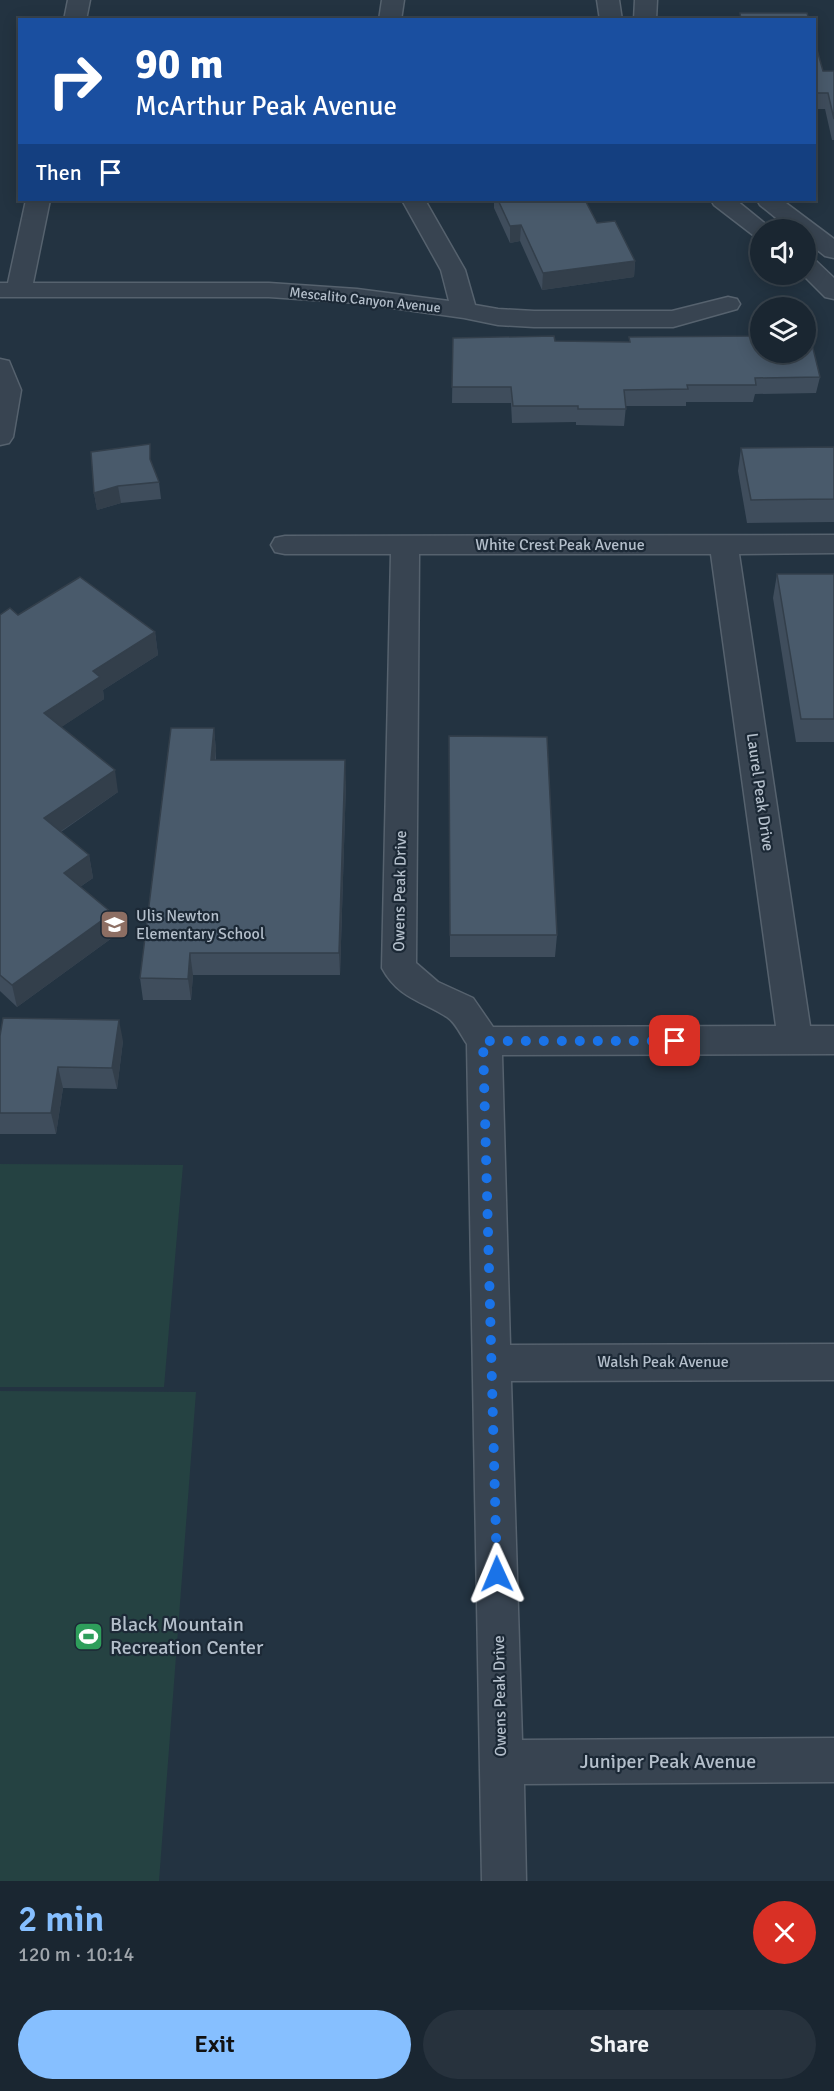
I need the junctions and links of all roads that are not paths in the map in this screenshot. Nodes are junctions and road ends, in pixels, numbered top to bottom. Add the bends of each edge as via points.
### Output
1 (79, 0) edge
2 (393, 0) edge
3 (608, 0) edge
4 (646, 0) edge
5 (75, 18) edge
6 (390, 18) edge
7 (611, 18) edge
8 (645, 18) edge
9 (38, 201) edge
10 (415, 201) edge
11 (723, 201) edge
12 (769, 201) edge
13 (750, 222) edge
14 (834, 251) edge
15 (816, 275) edge
16 (9, 290) edge
17 (834, 292) edge
18 (728, 304) dead end
19 (464, 310) junction
20 (0, 367) edge
21 (0, 437) edge
22 (724, 544) junction
23 (834, 544) edge
24 (285, 545) dead end
25 (405, 545) junction
26 (795, 1040) junction
27 (834, 1040) edge
28 (483, 1041) junction
29 (834, 1362) edge
30 (492, 1363) junction
31 (834, 1760) edge
32 (501, 1762) junction
33 (504, 1881) edge

1 - 5 street
2 - 6 street
3 - 7 street
4 - 8 street
9 - 16 street
10 - 19 street via 453,270
11 - 13 street
12 - 14 street
15 - 17 street
16 - 19 street, Mescalito Canyon Avenue via 269,290 357,296
18 - 19 street, Mescalito Canyon Avenue via 673,319 534,320
20 - 21 street via 8,390
22 - 23 street, White Crest Peak Avenue
22 - 25 street, White Crest Peak Avenue
22 - 26 street, Laurel Peak Drive
24 - 25 street, White Crest Peak Avenue
25 - 28 street, Owens Peak Drive via 399,968 426,992 461,1008
26 - 27 street
26 - 28 street
28 - 30 street, Owens Peak Drive
29 - 30 street, Walsh Peak Avenue
30 - 32 street, Owens Peak Drive
31 - 32 street, Juniper Peak Avenue
32 - 33 street, Owens Peak Drive

